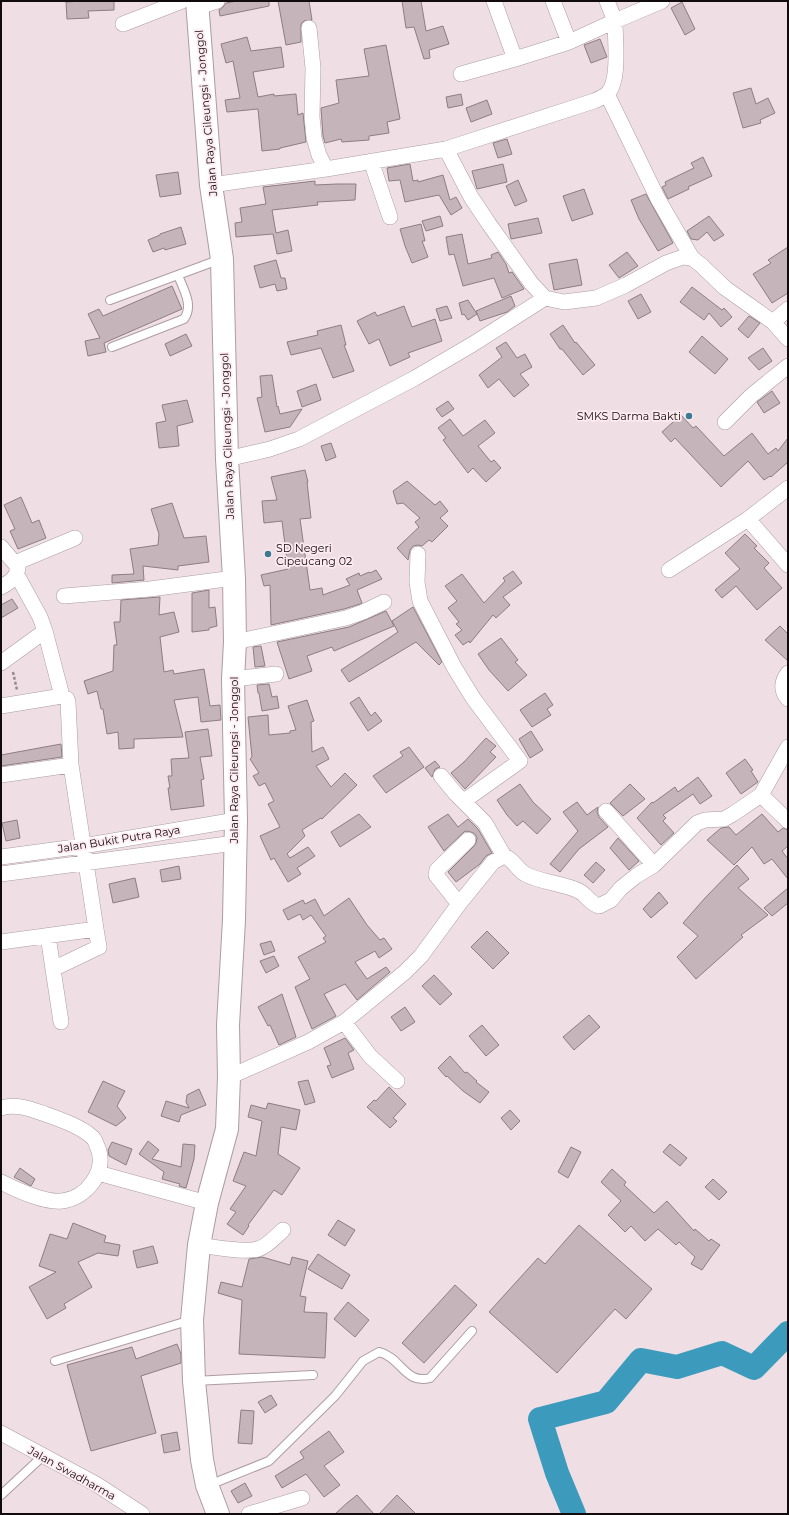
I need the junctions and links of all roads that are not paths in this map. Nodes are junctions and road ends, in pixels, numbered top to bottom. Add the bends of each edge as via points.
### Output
1 (494, 1) edge
2 (553, 1) edge
3 (607, 1) edge
4 (662, 1) edge
5 (198, 3) edge
6 (615, 21) junction
7 (123, 24) dead end
8 (309, 28) dead end
9 (569, 42) junction
10 (515, 59) junction
11 (461, 74) dead end
12 (607, 94) junction
13 (446, 149) junction
14 (371, 161) junction
15 (326, 169) junction
16 (211, 185) junction
17 (390, 216) dead end
18 (692, 258) junction
19 (222, 259) junction
20 (178, 275) junction
21 (545, 298) junction
22 (110, 300) dead end
23 (788, 310) edge
24 (773, 322) junction
25 (788, 338) edge
26 (112, 347) dead end
27 (788, 366) edge
28 (725, 422) dead end
29 (227, 459) junction
30 (788, 488) edge
31 (748, 519) junction
32 (75, 538) dead end
33 (1, 547) edge
34 (418, 554) dead end
35 (788, 565) edge
36 (16, 569) junction
37 (669, 570) dead end
38 (234, 578) junction
39 (1, 587) edge
40 (64, 596) dead end
41 (384, 602) dead end
42 (45, 631) junction
43 (235, 642) junction
44 (5, 661) edge
45 (788, 673) edge
46 (276, 674) dead end
47 (233, 679) junction
48 (62, 696) junction
49 (788, 699) edge
50 (1, 706) edge
51 (788, 747) edge
52 (70, 765) junction
53 (1, 775) edge
54 (441, 776) dead end
55 (761, 795) junction
56 (464, 801) junction
57 (606, 811) dead end
58 (236, 820) junction
59 (788, 821) edge
60 (468, 840) dead end
61 (235, 843) junction
62 (83, 846) junction
63 (504, 856) junction
64 (1, 857) edge
65 (86, 863) junction
66 (654, 865) junction
67 (1, 874) edge
68 (459, 904) junction
69 (96, 929) junction
70 (48, 936) junction
71 (1, 942) edge
72 (53, 969) junction
73 (61, 1022) dead end
74 (344, 1022) junction
75 (229, 1077) junction
76 (397, 1081) dead end
77 (1, 1108) edge
78 (98, 1173) junction
79 (1, 1182) edge
80 (207, 1203) junction
81 (283, 1230) dead end
82 (200, 1245) junction
83 (192, 1320) junction
84 (472, 1330) dead end
85 (55, 1361) dead end
86 (313, 1375) dead end
87 (194, 1381) junction
88 (1, 1433) edge
89 (43, 1456) junction
90 (207, 1485) junction
91 (1, 1495) edge
92 (302, 1498) dead end
93 (142, 1514) edge
94 (218, 1514) edge
95 (249, 1514) edge

1 - 10 street
2 - 9 street
3 - 6 street
4 - 6 street
5 - 7 street
5 - 16 main road, Jalan Raya Cileungsi - Jonggol
6 - 9 street
6 - 12 street via 615,72
8 - 15 street via 313,68 314,138
9 - 10 street
10 - 11 street
12 - 13 street via 594,102
12 - 18 street via 658,199
13 - 14 street
13 - 21 street via 471,197 523,273
14 - 15 street
14 - 17 street
15 - 16 street
16 - 19 main road, Jalan Raya Cileungsi - Jonggol
18 - 21 street via 683,257 666,263 596,298 564,302
18 - 24 street via 725,288
19 - 20 lane
19 - 29 main road, Jalan Raya Cileungsi - Jonggol
20 - 22 lane
20 - 26 lane via 189,306 184,319
21 - 29 street via 415,378 299,439
23 - 24 street
24 - 25 street
27 - 28 street via 752,395
29 - 38 main road, Jalan Raya Cileungsi - Jonggol
30 - 31 street
31 - 35 street
31 - 37 street
32 - 36 street
33 - 36 street
34 - 56 street via 417,582 420,601 473,698 520,761
36 - 39 street
36 - 42 street
38 - 40 street via 150,589
38 - 43 main road, Jalan Raya Cileungsi - Jonggol
41 - 43 street via 346,618
42 - 44 street
42 - 48 street
43 - 47 main road, Jalan Raya Cileungsi - Jonggol
45 - 49 street via 782,684
46 - 47 street
47 - 58 main road, Jalan Raya Cileungsi - Jonggol
48 - 50 street
48 - 52 street via 68,702
51 - 55 street
52 - 53 street
52 - 62 street
54 - 56 street
55 - 59 street
55 - 66 street via 724,819 697,823
56 - 63 street via 484,823
57 - 66 street
58 - 61 main road, Jalan Raya Cileungsi - Jonggol
58 - 62 street, Jalan Bukit Putra Raya
60 - 68 street via 437,870 436,875
61 - 65 street, Jalan Bukit Putra Raya
61 - 75 main road, Jalan Raya Cileungsi - Jonggol via 228,1025
62 - 64 street, Jalan Bukit Putra Raya
62 - 65 street
63 - 66 street via 525,873 580,891 593,904 599,906 611,900 636,876
63 - 68 street via 493,862
65 - 67 street, Jalan Bukit Putra Raya
65 - 69 street
68 - 74 street via 421,956
69 - 70 street
69 - 72 street via 99,947
70 - 71 street
70 - 72 street
72 - 73 street
74 - 75 street via 314,1039
74 - 76 street via 370,1056
75 - 80 main road, Jalan Raya Cileungsi - Jonggol via 227,1129
77 - 78 street via 28,1108 64,1121 94,1138 101,1162
78 - 79 street via 84,1192 62,1201 24,1193
78 - 80 street
80 - 82 main road, Jalan Raya Cileungsi - Jonggol
81 - 82 street via 258,1249
82 - 83 main road, Jalan Raya Cileungsi - Jonggol
83 - 85 lane
83 - 87 main road, Jalan Raya Cileungsi - Jonggol
84 - 90 lane via 430,1378 412,1378 392,1357 384,1353 379,1352 363,1361 335,1396 269,1461
86 - 87 lane
87 - 90 main road, Jalan Raya Cileungsi - Jonggol
88 - 89 street, Jalan Swadharma
89 - 91 lane
89 - 93 street, Jalan Swadharma via 96,1484
90 - 94 main road, Jalan Raya Cileungsi - Jonggol
92 - 95 street

